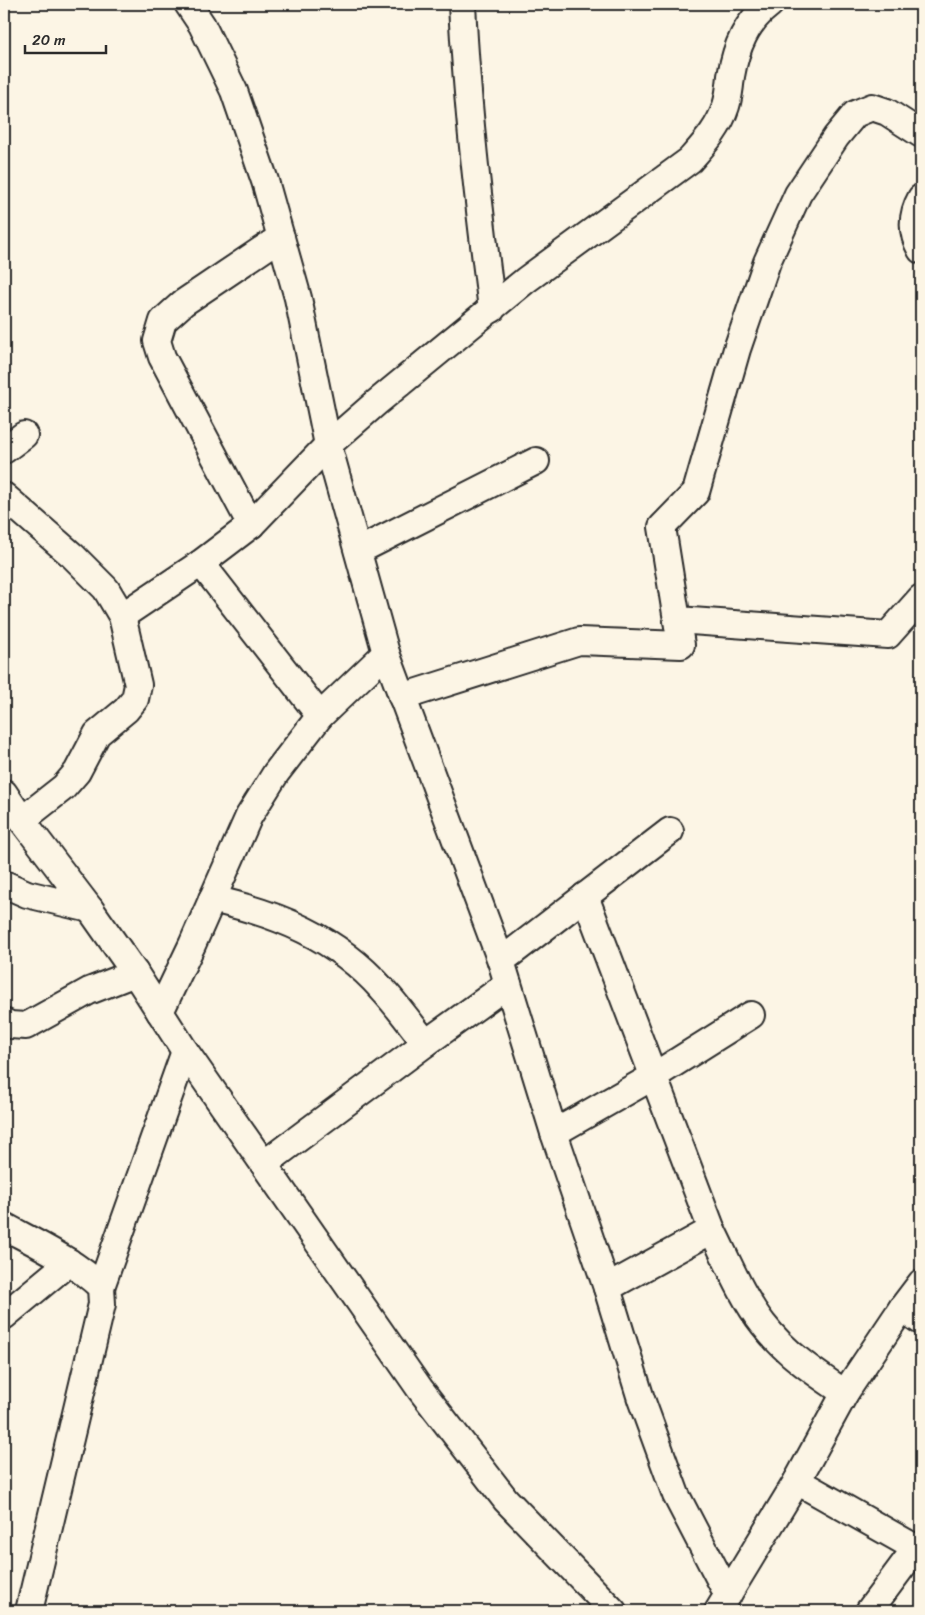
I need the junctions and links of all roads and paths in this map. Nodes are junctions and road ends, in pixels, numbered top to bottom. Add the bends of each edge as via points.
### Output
1 (188, 4) edge
2 (462, 4) edge
3 (770, 4) edge
4 (921, 134) edge
5 (921, 198) edge
6 (281, 237) junction
7 (921, 250) edge
8 (492, 309) junction
9 (328, 445) junction
10 (536, 461) dead end
11 (4, 496) edge
12 (251, 525) junction
13 (358, 551) junction
14 (201, 563) junction
15 (921, 598) edge
16 (122, 616) junction
17 (677, 620) junction
18 (386, 653) junction
19 (402, 697) junction
20 (320, 716) junction
21 (4, 793) edge
22 (22, 820) junction
23 (670, 831) dead end
24 (4, 884) edge
25 (586, 896) junction
26 (212, 899) junction
27 (90, 909) junction
28 (504, 972) junction
29 (135, 973) junction
30 (160, 1012) junction
31 (751, 1015) dead end
32 (4, 1022) edge
33 (426, 1043) junction
34 (185, 1051) junction
35 (654, 1076) junction
36 (554, 1133) junction
37 (264, 1164) junction
38 (4, 1226) edge
39 (712, 1230) junction
40 (69, 1262) junction
41 (921, 1283) edge
42 (101, 1286) junction
43 (607, 1288) junction
44 (912, 1314) edge
45 (4, 1316) edge
46 (844, 1393) junction
47 (797, 1481) junction
48 (918, 1550) edge
49 (723, 1603) edge
50 (29, 1611) edge
51 (613, 1611) edge
52 (869, 1611) edge

1 - 6 street via 202,25 234,91
2 - 8 street via 473,156
3 - 8 street via 760,11 740,39 726,106 713,134 690,160 576,242
4 - 17 street via 887,112 872,107 855,114 798,194 767,262 737,349 696,492 662,527
5 - 7 street via 914,210 914,238
6 - 9 street via 298,298
6 - 12 street via 182,304 163,321 156,341
8 - 9 street
9 - 12 street
9 - 13 street
10 - 13 street
11 - 16 street via 106,589
12 - 14 street
13 - 18 street
14 - 16 street
14 - 20 street
15 - 17 street via 888,635
16 - 22 street via 138,685 135,699 97,734 77,772 64,787
17 - 19 street via 681,645 580,641
18 - 19 street
18 - 20 street
19 - 28 street
20 - 26 street via 276,773 249,816
21 - 22 street
22 - 27 street
23 - 25 street
24 - 27 street via 27,894
25 - 28 street
25 - 35 street
26 - 30 street
26 - 33 street via 274,916 315,934 348,956 382,988
27 - 29 street
28 - 33 street
28 - 36 street
29 - 30 street
29 - 32 street via 89,992 26,1026
30 - 34 street
31 - 35 street
33 - 37 street
34 - 37 street
34 - 42 street
35 - 36 street
35 - 39 street
36 - 43 street
37 - 51 street via 420,1389 506,1500
38 - 40 street
39 - 43 street
39 - 46 street via 763,1324 797,1360
40 - 42 street
40 - 45 street
41 - 44 street
42 - 50 street via 102,1304
43 - 49 street via 641,1399 676,1495
44 - 46 street
46 - 47 street
47 - 48 street
47 - 49 street
48 - 52 street

